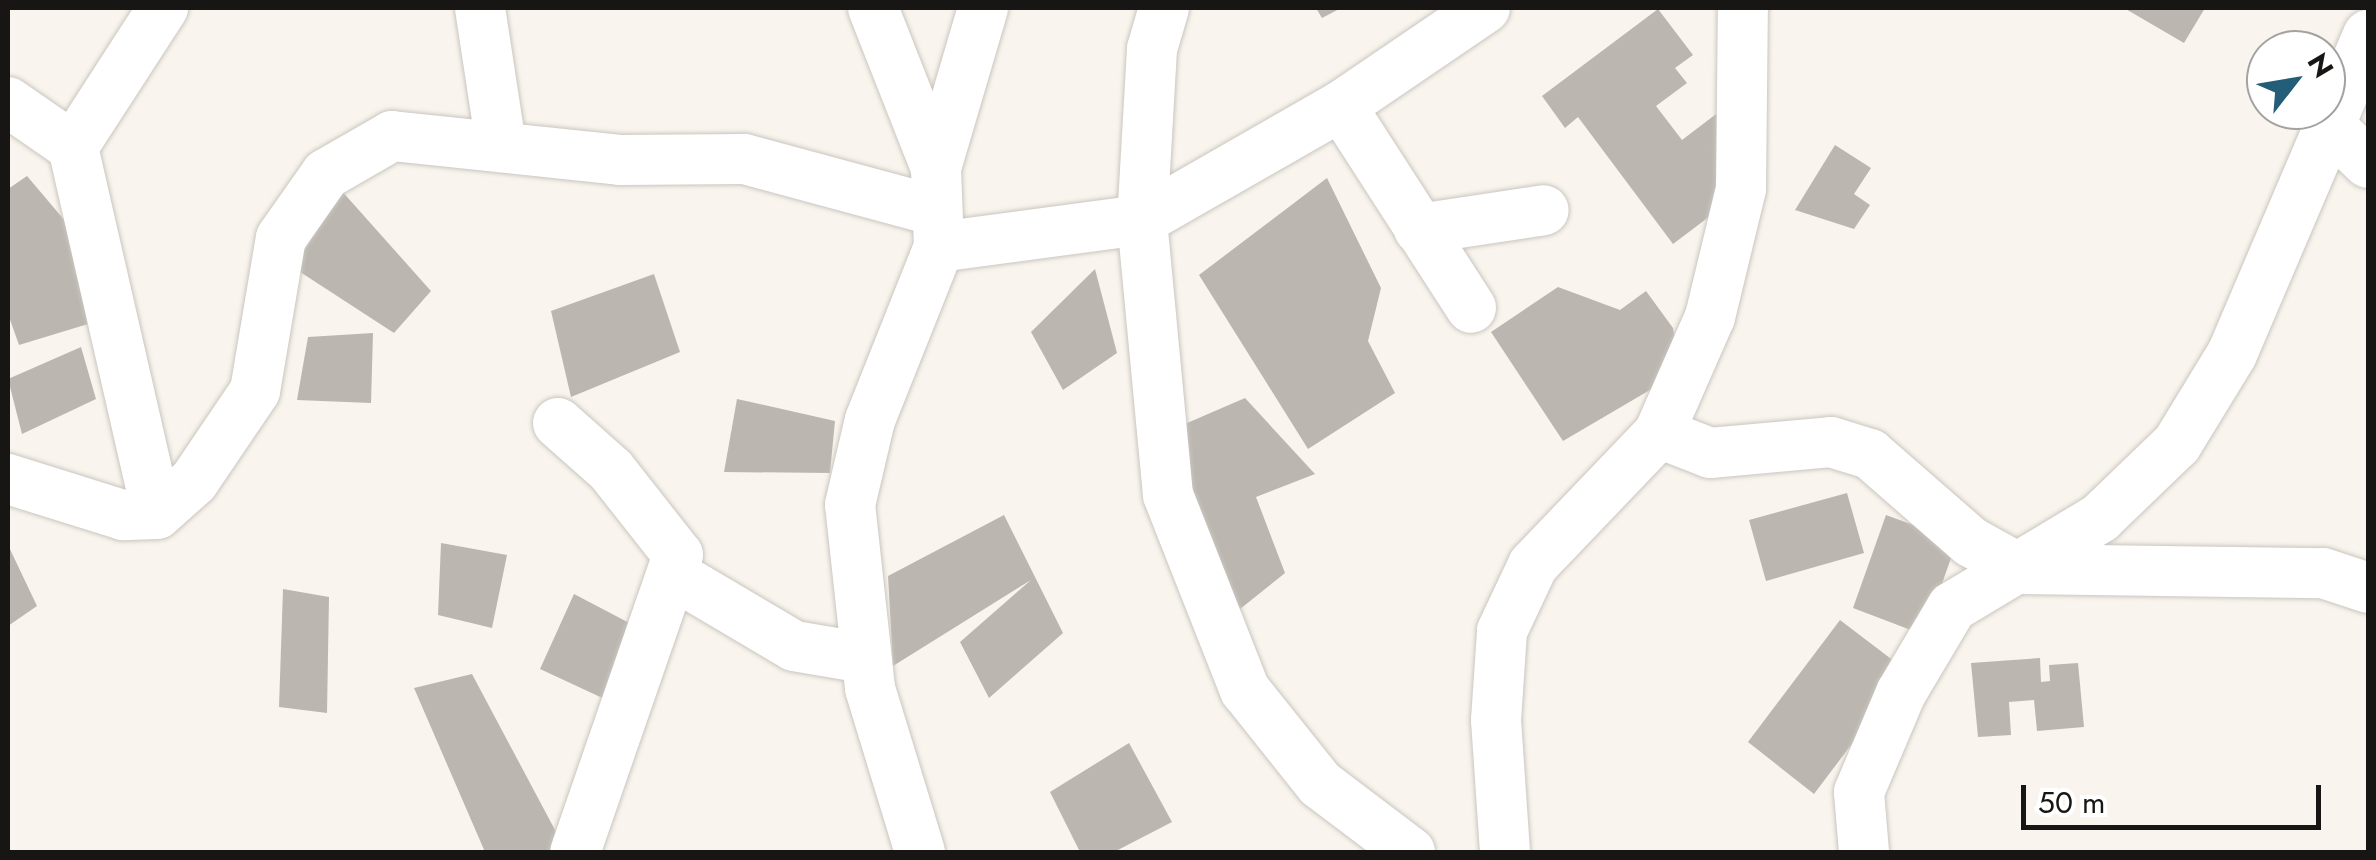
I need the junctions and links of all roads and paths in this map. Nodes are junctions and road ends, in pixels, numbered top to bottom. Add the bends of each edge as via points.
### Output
1 (162, 8) edge
2 (480, 8) edge
3 (872, 8) edge
4 (983, 8) edge
5 (1164, 8) edge
6 (1485, 8) edge
7 (1743, 8) edge
8 (2368, 34) edge
9 (2346, 91) edge
10 (8, 102) edge
11 (1340, 106) junction
12 (2331, 130) edge
13 (2334, 130) edge
14 (501, 146) junction
15 (73, 147) junction
16 (2368, 164) edge
17 (937, 209) junction
18 (1544, 210) dead end
19 (1142, 220) junction
20 (1420, 228) junction
21 (1471, 308) dead end
22 (558, 423) dead end
23 (1659, 433) junction
24 (8, 478) edge
25 (158, 514) junction
26 (2020, 569) junction
27 (674, 575) junction
28 (2368, 588) edge
29 (865, 658) junction
30 (575, 852) edge
31 (920, 852) edge
32 (1410, 852) edge
33 (1506, 852) edge
34 (1864, 852) edge

1 - 15 street
2 - 14 street
3 - 17 street
4 - 17 street
5 - 19 street via 1152,49
6 - 11 street
7 - 23 street via 1741,189 1710,318
8 - 9 street
10 - 15 street
11 - 19 street
11 - 20 street
12 - 26 street via 2232,354 2176,444 2100,518
13 - 16 street
14 - 17 street via 620,160 744,159
14 - 25 street via 392,136 326,174 281,238 255,391 194,481
15 - 25 street
17 - 19 street
17 - 29 street via 850,505
18 - 20 street
19 - 32 street via 1168,495 1244,690 1320,784
20 - 21 street
22 - 27 street via 668,537 678,555
23 - 26 street via 1710,453 1831,442 1870,454 1972,542
23 - 33 street via 1533,565 1502,631 1496,720
24 - 25 street via 123,515
26 - 28 street via 2324,573
26 - 34 street via 1952,607 1901,693 1860,792
27 - 29 street via 794,646
27 - 30 street
29 - 31 street

